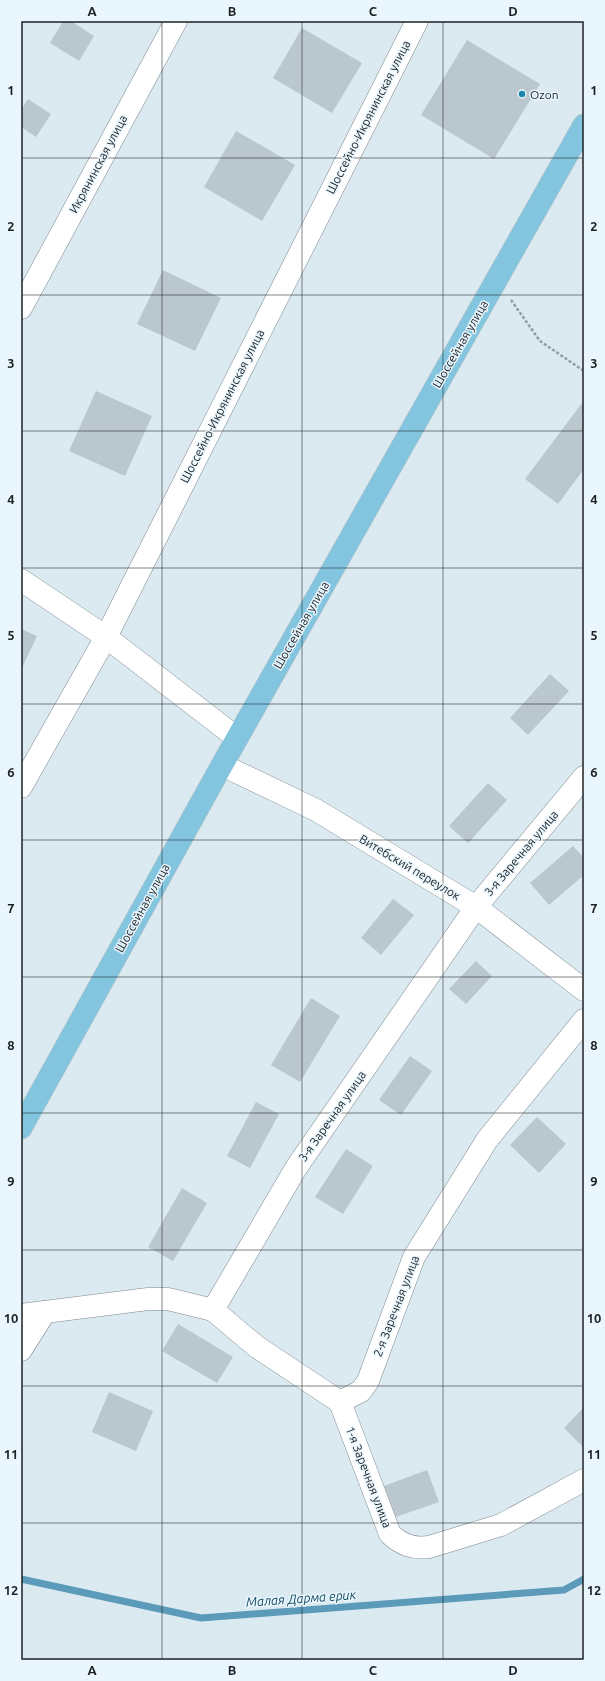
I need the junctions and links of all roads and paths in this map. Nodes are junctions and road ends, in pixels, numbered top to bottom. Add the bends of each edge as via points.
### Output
1 (176, 21) edge
2 (417, 21) edge
3 (584, 125) edge
4 (497, 279) junction
5 (21, 308) edge
6 (584, 370) edge
7 (21, 580) edge
8 (106, 637) junction
9 (237, 738) junction
10 (222, 765) junction
11 (584, 777) edge
12 (21, 787) edge
13 (476, 907) junction
14 (584, 990) edge
15 (584, 1020) edge
16 (21, 1128) edge
17 (213, 1310) junction
18 (45, 1312) junction
19 (21, 1315) edge
20 (21, 1350) edge
21 (340, 1402) junction
22 (584, 1480) edge

1 - 5 street, Икрянинская улица
2 - 8 street, Шоссейно-Икрянинская улица
3 - 4 main road, Шоссейная улица
4 - 6 path via 540,342
4 - 9 main road, Шоссейная улица
7 - 8 street
8 - 9 street
8 - 12 street, Шоссейно-Икрянинская улица
9 - 10 main road, Шоссейная улица
10 - 13 street, Витебский переулок via 316,810
10 - 16 main road, Шоссейная улица
11 - 13 street, 3-я Заречная улица
13 - 14 street, Витебский переулок
13 - 17 street, 3-я Заречная улица via 296,1168
15 - 21 street, 2-я Заречная улица via 487,1140 414,1258 368,1381 361,1391
17 - 18 street via 168,1299 155,1299
17 - 21 street via 257,1347
18 - 19 street
18 - 20 street
21 - 22 street, 1-я Заречная улица via 390,1534 407,1546 429,1547 502,1525

